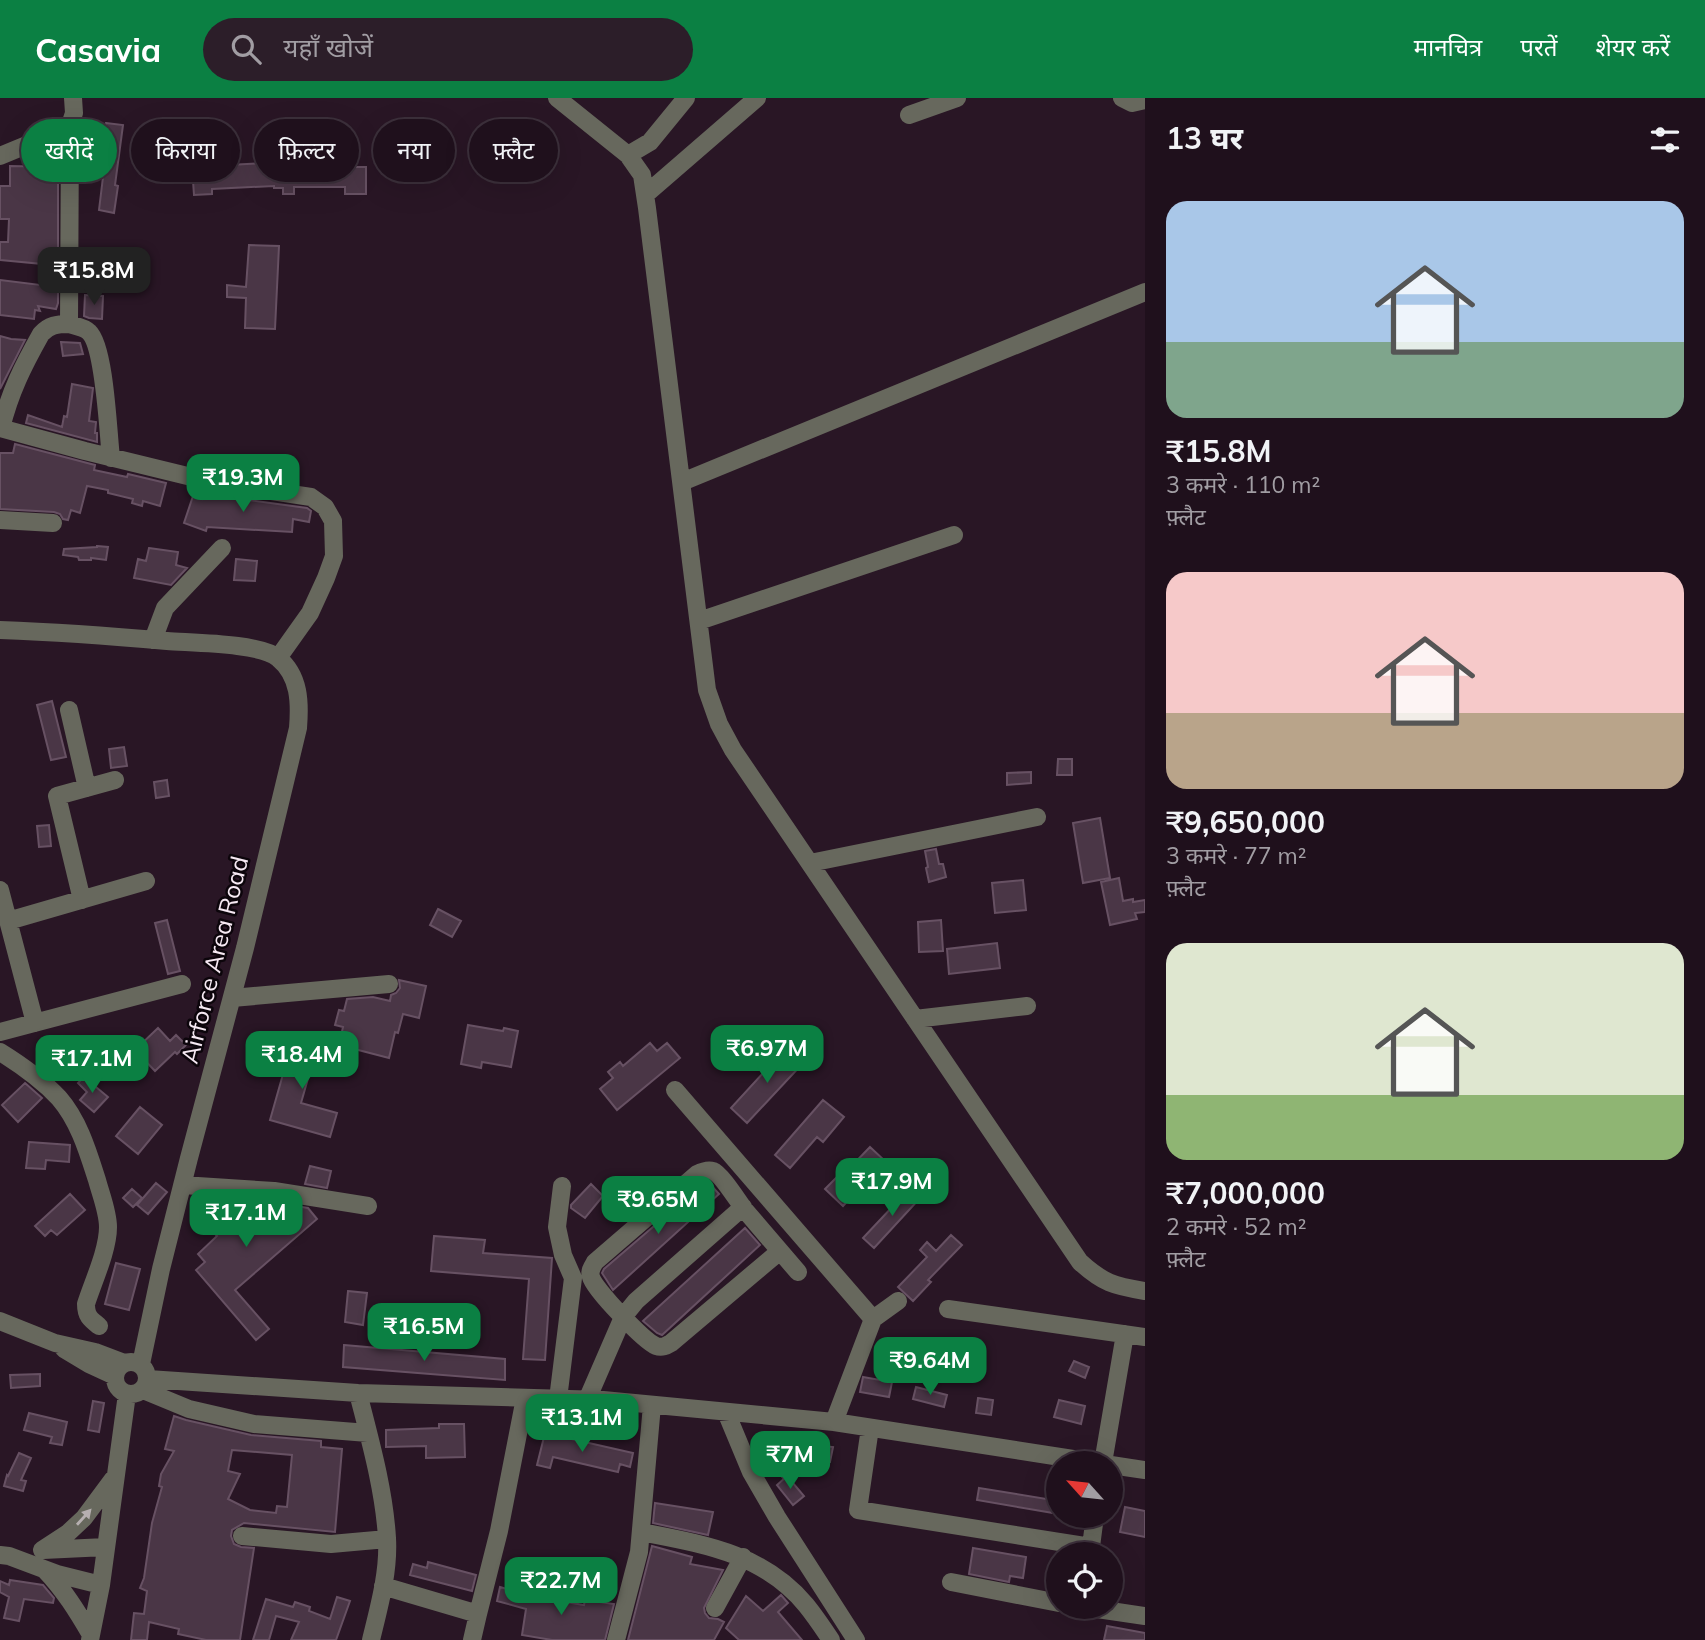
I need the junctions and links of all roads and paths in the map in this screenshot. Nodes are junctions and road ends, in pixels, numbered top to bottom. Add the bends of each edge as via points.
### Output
1 (73, 98) edge
2 (557, 98) edge
3 (686, 98) edge
4 (757, 98) edge
5 (957, 98) edge
6 (1122, 98) edge
7 (1145, 100) edge
8 (909, 115) dead end
9 (72, 119) edge
10 (21, 147) edge
11 (628, 155) junction
12 (0, 156) edge
13 (70, 182) edge
14 (645, 194) junction
15 (1145, 292) edge
16 (69, 324) junction
17 (0, 428) edge
18 (111, 458) junction
19 (682, 482) junction
20 (0, 520) edge
21 (52, 523) dead end
22 (954, 535) dead end
23 (222, 548) dead end
24 (699, 621) junction
25 (0, 630) edge
26 (153, 640) junction
27 (278, 658) junction
28 (69, 709) dead end
29 (115, 780) dead end
30 (88, 788) junction
31 (1037, 817) dead end
32 (810, 863) junction
33 (146, 881) dead end
34 (0, 890) edge
35 (82, 900) junction
36 (8, 921) junction
37 (183, 984) dead end
38 (389, 984) dead end
39 (232, 998) junction
40 (1027, 1006) dead end
41 (915, 1019) junction
42 (35, 1023) junction
43 (0, 1032) edge
44 (0, 1052) edge
45 (675, 1090) dead end
46 (182, 1185) junction
47 (562, 1186) dead end
48 (368, 1206) dead end
49 (743, 1207) junction
50 (780, 1251) junction
51 (799, 1272) dead end
52 (1145, 1291) edge
53 (898, 1301) dead end
54 (948, 1309) dead end
55 (623, 1317) junction
56 (873, 1319) junction
57 (0, 1321) edge
58 (99, 1326) dead end
59 (1125, 1334) junction
60 (1145, 1337) edge
61 (133, 1378) junction
62 (358, 1393) junction
63 (525, 1398) junction
64 (558, 1399) junction
65 (587, 1400) junction
66 (652, 1405) junction
67 (726, 1412) junction
68 (834, 1422) junction
69 (870, 1428) junction
70 (368, 1433) junction
71 (1103, 1451) edge
72 (1046, 1455) edge
73 (1124, 1467) edge
74 (1145, 1470) edge
75 (116, 1474) junction
76 (640, 1532) junction
77 (242, 1536) dead end
78 (387, 1539) junction
79 (1046, 1542) edge
80 (106, 1547) junction
81 (42, 1550) junction
82 (4, 1555) edge
83 (743, 1557) junction
84 (43, 1568) junction
85 (951, 1582) dead end
86 (101, 1585) junction
87 (383, 1586) junction
88 (1046, 1600) edge
89 (715, 1608) dead end
90 (1123, 1613) edge
91 (478, 1614) junction
92 (1145, 1616) edge
93 (90, 1638) edge
94 (371, 1640) edge
95 (472, 1640) edge
96 (616, 1640) edge
97 (831, 1640) edge
98 (856, 1640) edge

1 - 9 street
2 - 11 street
3 - 11 street via 650,142
4 - 14 street
5 - 8 street
6 - 7 street via 1132,103
10 - 12 street
11 - 14 street via 642,175
13 - 16 street
14 - 19 street
15 - 19 street
16 - 17 street via 54,324 41,334 14,384
16 - 18 street via 91,334 97,345
17 - 18 street
18 - 27 street via 212,482 311,497 325,507 333,521 334,556 310,613
19 - 24 street
20 - 21 street
22 - 24 street
23 - 26 street via 166,608
24 - 32 street via 708,690 719,724
25 - 26 street
26 - 27 street via 234,646
27 - 39 street, Airforce Area Road via 297,688 298,728
28 - 30 street
29 - 30 street
30 - 35 street via 57,796
31 - 32 street
32 - 41 street
33 - 35 street
34 - 36 street
35 - 36 street
36 - 42 street
37 - 42 street
38 - 39 street
39 - 46 street, Airforce Area Road
40 - 41 street
41 - 52 street via 1080,1262 1096,1277
42 - 43 street
44 - 58 street via 60,1099 89,1153 108,1226 86,1304 88,1317
45 - 56 street
46 - 48 street via 274,1191
46 - 61 street, Airforce Area Road
47 - 64 street via 557,1227 573,1278
49 - 50 street
49 - 55 street
49 - 55 street via 713,1171 705,1170 595,1262 591,1270 594,1283
50 - 51 street
50 - 55 street via 663,1347 655,1346
53 - 56 street
54 - 59 street
55 - 65 street
56 - 68 street
57 - 61 street via 55,1343 95,1352
59 - 60 street
59 - 71 street
61 - 62 street
61 - 70 street via 189,1409 244,1422
61 - 75 street, Airforce Area Road
62 - 63 street
62 - 70 street
63 - 64 street
63 - 91 street
64 - 65 street
65 - 66 street
66 - 67 street
66 - 76 street
67 - 68 street
67 - 98 street via 751,1472
68 - 69 street
69 - 72 street
69 - 79 street via 858,1510
70 - 78 street
73 - 74 street
75 - 80 street, Airforce Area Road
81 -> 75 street via 84,1518
76 - 83 street
76 - 96 street
77 - 78 street via 331,1544
78 - 87 street
80 - 81 street
80 - 86 street, Airforce Area Road
81 - 82 street
82 - 84 street
83 - 89 street
83 - 97 street via 804,1603
84 - 86 street
84 - 93 street via 69,1597
85 - 88 street
86 - 93 street, Airforce Area Road
87 - 91 street
87 - 94 street
90 - 92 street
91 - 95 street

